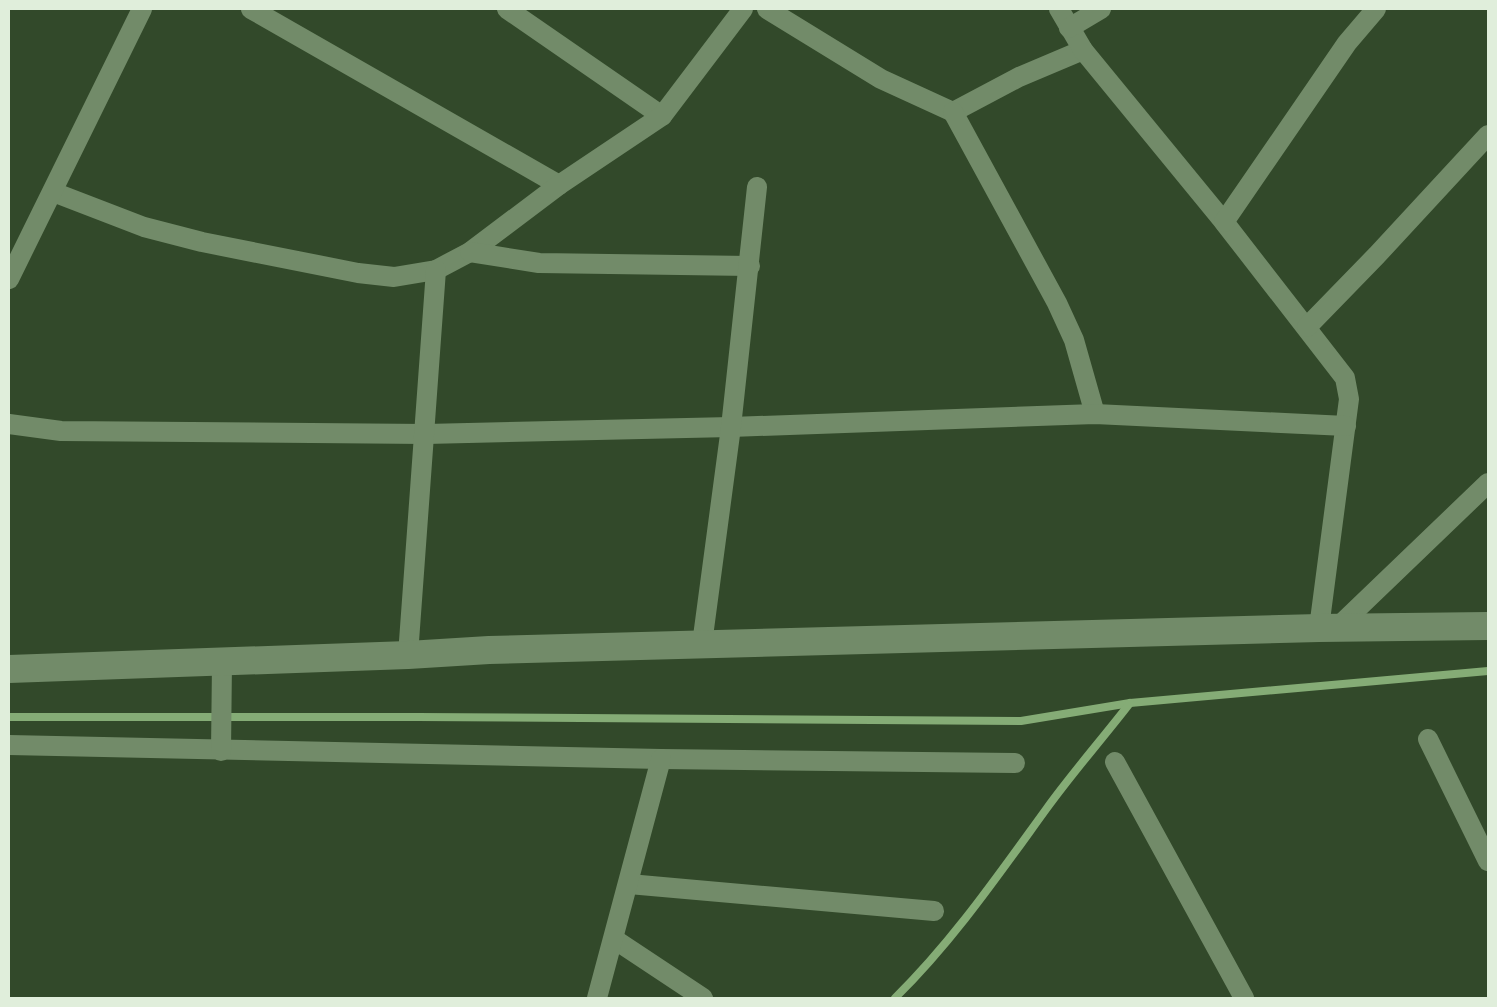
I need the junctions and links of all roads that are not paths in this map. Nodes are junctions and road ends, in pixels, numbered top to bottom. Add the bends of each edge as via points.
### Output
1 (142, 9) edge
2 (251, 9) edge
3 (507, 9) edge
4 (743, 9) edge
5 (767, 9) edge
6 (1059, 9) edge
7 (1102, 9) edge
8 (1376, 9) edge
9 (1069, 28) junction
10 (1083, 50) junction
11 (953, 112) junction
12 (662, 116) junction
13 (1488, 135) edge
14 (559, 185) junction
15 (758, 187) dead end
16 (53, 192) junction
17 (1224, 222) junction
18 (470, 252) junction
19 (750, 266) junction
20 (436, 270) junction
21 (9, 279) edge
22 (1307, 327) junction
23 (1095, 414) junction
24 (9, 424) edge
25 (1346, 426) junction
26 (731, 427) junction
27 (426, 434) junction
28 (1488, 483) edge
29 (1488, 626) edge
30 (1328, 628) junction
31 (702, 644) junction
32 (408, 655) junction
33 (222, 662) junction
34 (9, 669) edge
35 (1428, 739) dead end
36 (9, 745) edge
37 (221, 751) junction
38 (661, 759) junction
39 (1114, 762) dead end
40 (1015, 763) dead end
41 (1488, 862) edge
42 (629, 884) junction
43 (934, 912) dead end
44 (614, 939) junction
45 (597, 998) edge
46 (703, 998) edge
47 (1244, 998) edge

1 - 16 street
2 - 14 street
3 - 12 street
4 - 12 street
5 - 11 street via 881,79
6 - 9 street
7 - 9 street
8 - 17 street via 1347,42
9 - 10 street
10 - 11 street via 1020,77
10 - 17 street
11 - 23 street via 1061,310 1074,340
12 - 14 street
13 - 22 street
14 - 18 street
15 - 19 street
16 - 20 street via 144,227 212,244 358,273 394,277
16 - 21 street
17 - 22 street
18 - 19 street via 540,262
18 - 20 street
19 - 26 street
20 - 27 street
22 - 25 street via 1345,378 1349,399
23 - 25 street
23 - 26 street
24 - 27 street via 61,431
25 - 30 street
26 - 27 street
26 - 31 street
27 - 32 street
28 - 30 street
29 - 30 main road
30 - 31 main road
31 - 32 main road
32 - 33 main road
33 - 34 main road
33 - 37 street
35 - 41 street
36 - 37 street
37 - 38 street
38 - 40 street
38 - 42 street
39 - 47 street
42 - 43 street
42 - 44 street
44 - 45 street
44 - 46 street

